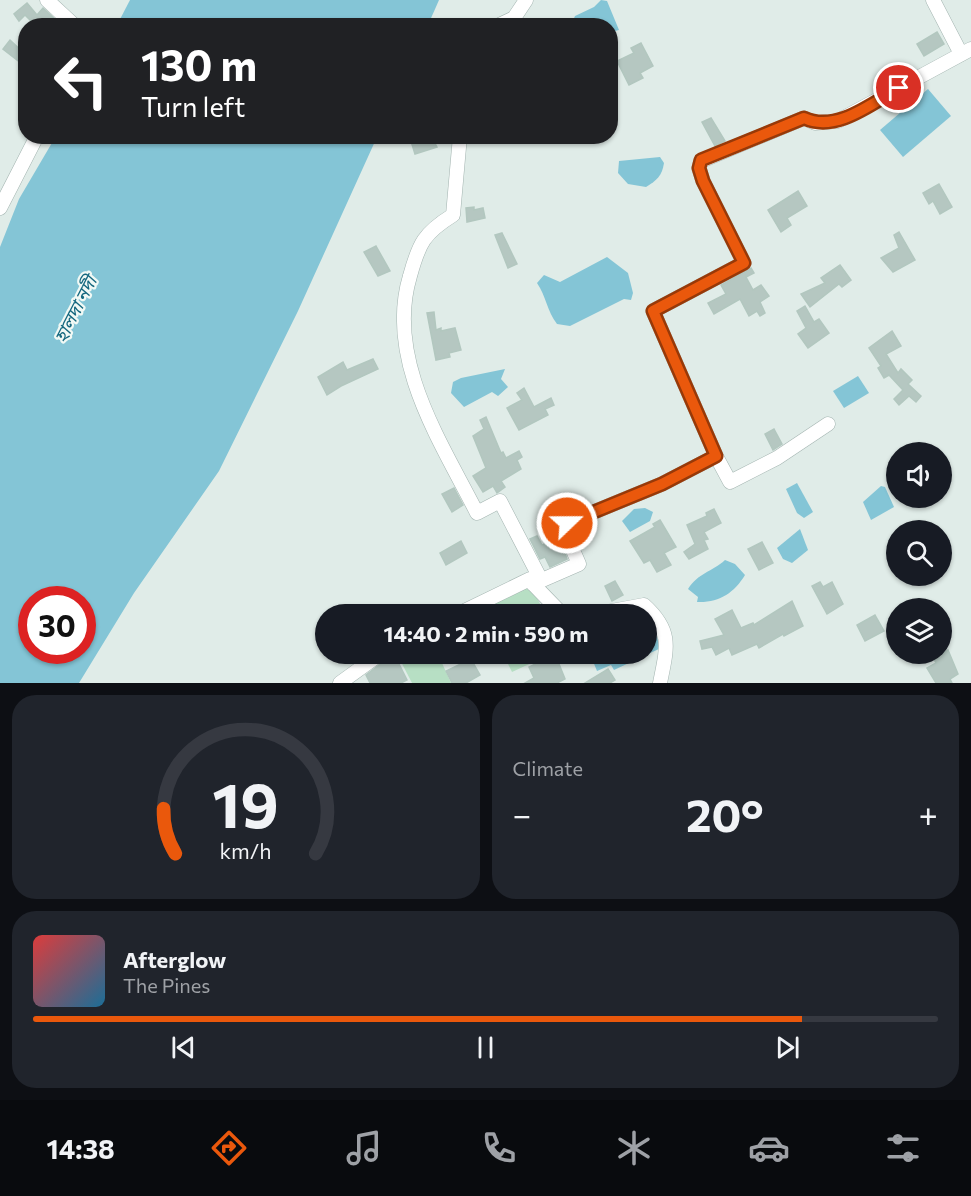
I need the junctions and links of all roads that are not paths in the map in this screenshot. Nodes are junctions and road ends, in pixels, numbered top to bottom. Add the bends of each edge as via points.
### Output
1 (47, 0) edge
2 (526, 0) edge
3 (933, 0) edge
4 (66, 18) edge
5 (514, 18) edge
6 (966, 51) edge
7 (33, 144) edge
8 (459, 144) edge
9 (0, 208) edge
10 (828, 424) dead end
11 (716, 456) junction
12 (537, 582) junction
13 (479, 604) edge
14 (554, 604) edge
15 (657, 616) edge
16 (366, 664) edge
17 (340, 683) edge
18 (660, 683) edge

1 - 4 street
2 - 5 street
3 - 6 street
6 - 11 street via 838,121 816,123 804,118 701,160 703,181 744,263 653,311
7 - 9 street
8 - 12 street via 453,215 422,240 405,292 402,326 408,362 429,417 477,513 500,501
10 - 11 street via 777,458 730,482
11 - 12 street via 662,484 567,523 569,541 579,564
12 - 13 street via 530,579
12 - 14 street
15 - 18 street via 668,643
16 - 17 street

